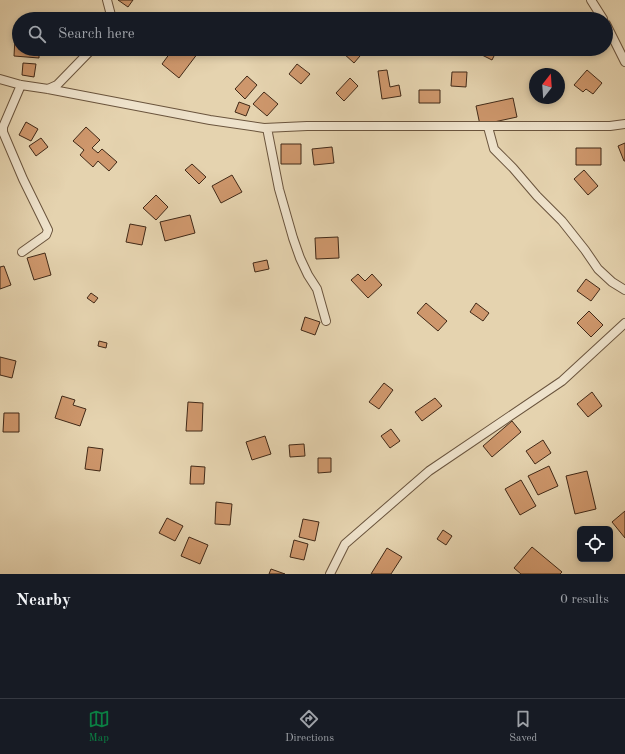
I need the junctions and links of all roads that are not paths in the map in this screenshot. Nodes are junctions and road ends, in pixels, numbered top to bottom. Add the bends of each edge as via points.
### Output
1 (107, 0) edge
2 (591, 0) edge
3 (110, 12) edge
4 (599, 12) edge
5 (613, 38) edge
6 (85, 56) edge
7 (625, 62) edge
8 (0, 79) edge
9 (21, 85) junction
10 (48, 89) junction
11 (625, 124) edge
12 (488, 127) junction
13 (267, 128) junction
14 (22, 252) dead end
15 (625, 290) edge
16 (326, 322) dead end
17 (625, 323) edge
18 (330, 574) edge

1 - 3 street
2 - 4 street
5 - 7 street
6 - 10 street via 57,85
8 - 9 street
9 - 10 street
9 - 14 street via 3,132 48,230 46,235
10 - 13 street via 210,120
11 - 12 street
12 - 13 street
12 - 15 street via 494,149 562,221 598,269
13 - 16 street via 279,189 293,238 300,258 317,289
17 - 18 street via 562,381 429,471 345,544

